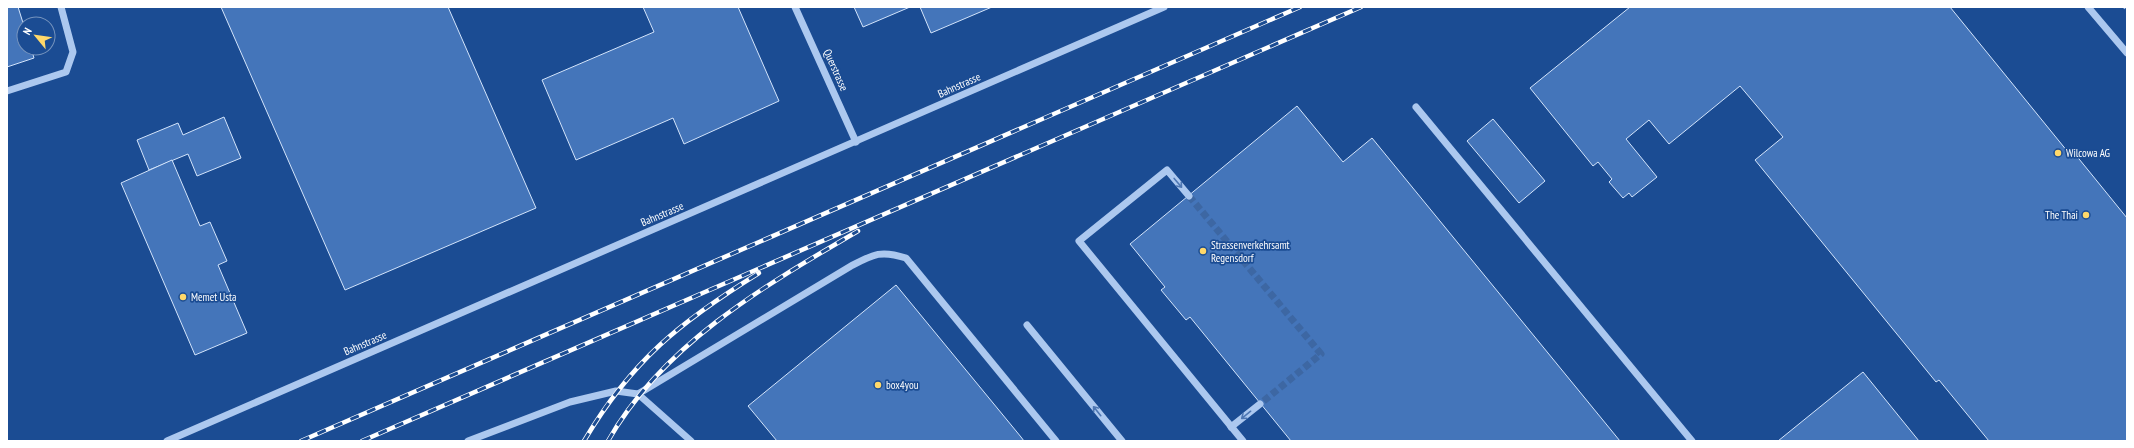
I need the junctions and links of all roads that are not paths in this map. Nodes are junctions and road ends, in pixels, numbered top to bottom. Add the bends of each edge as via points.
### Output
1 (61, 7) edge
2 (795, 7) edge
3 (1164, 7) edge
4 (2088, 7) edge
5 (2127, 53) edge
6 (7, 91) edge
7 (1416, 107) dead end
8 (856, 142) junction
9 (1189, 196) tunnel mouth
10 (1027, 325) dead end
11 (638, 394) junction
12 (1260, 404) tunnel mouth
13 (1231, 427) junction
14 (167, 441) edge
15 (468, 441) edge
16 (691, 441) edge
17 (1056, 441) edge
18 (1122, 441) edge
19 (1243, 441) edge
20 (1692, 441) edge

1 - 6 street via 73,52 66,72
2 - 8 street, Querstrasse
3 - 8 street, Bahnstrasse
4 - 5 street
7 - 20 street
8 - 14 street, Bahnstrasse
13 -> 9 street via 1079,242 1167,170
18 -> 10 street
11 - 15 street via 616,391 570,402
11 - 16 street
11 - 17 street via 851,266 873,255 890,253 906,258
12 -> 13 street
13 - 19 street

